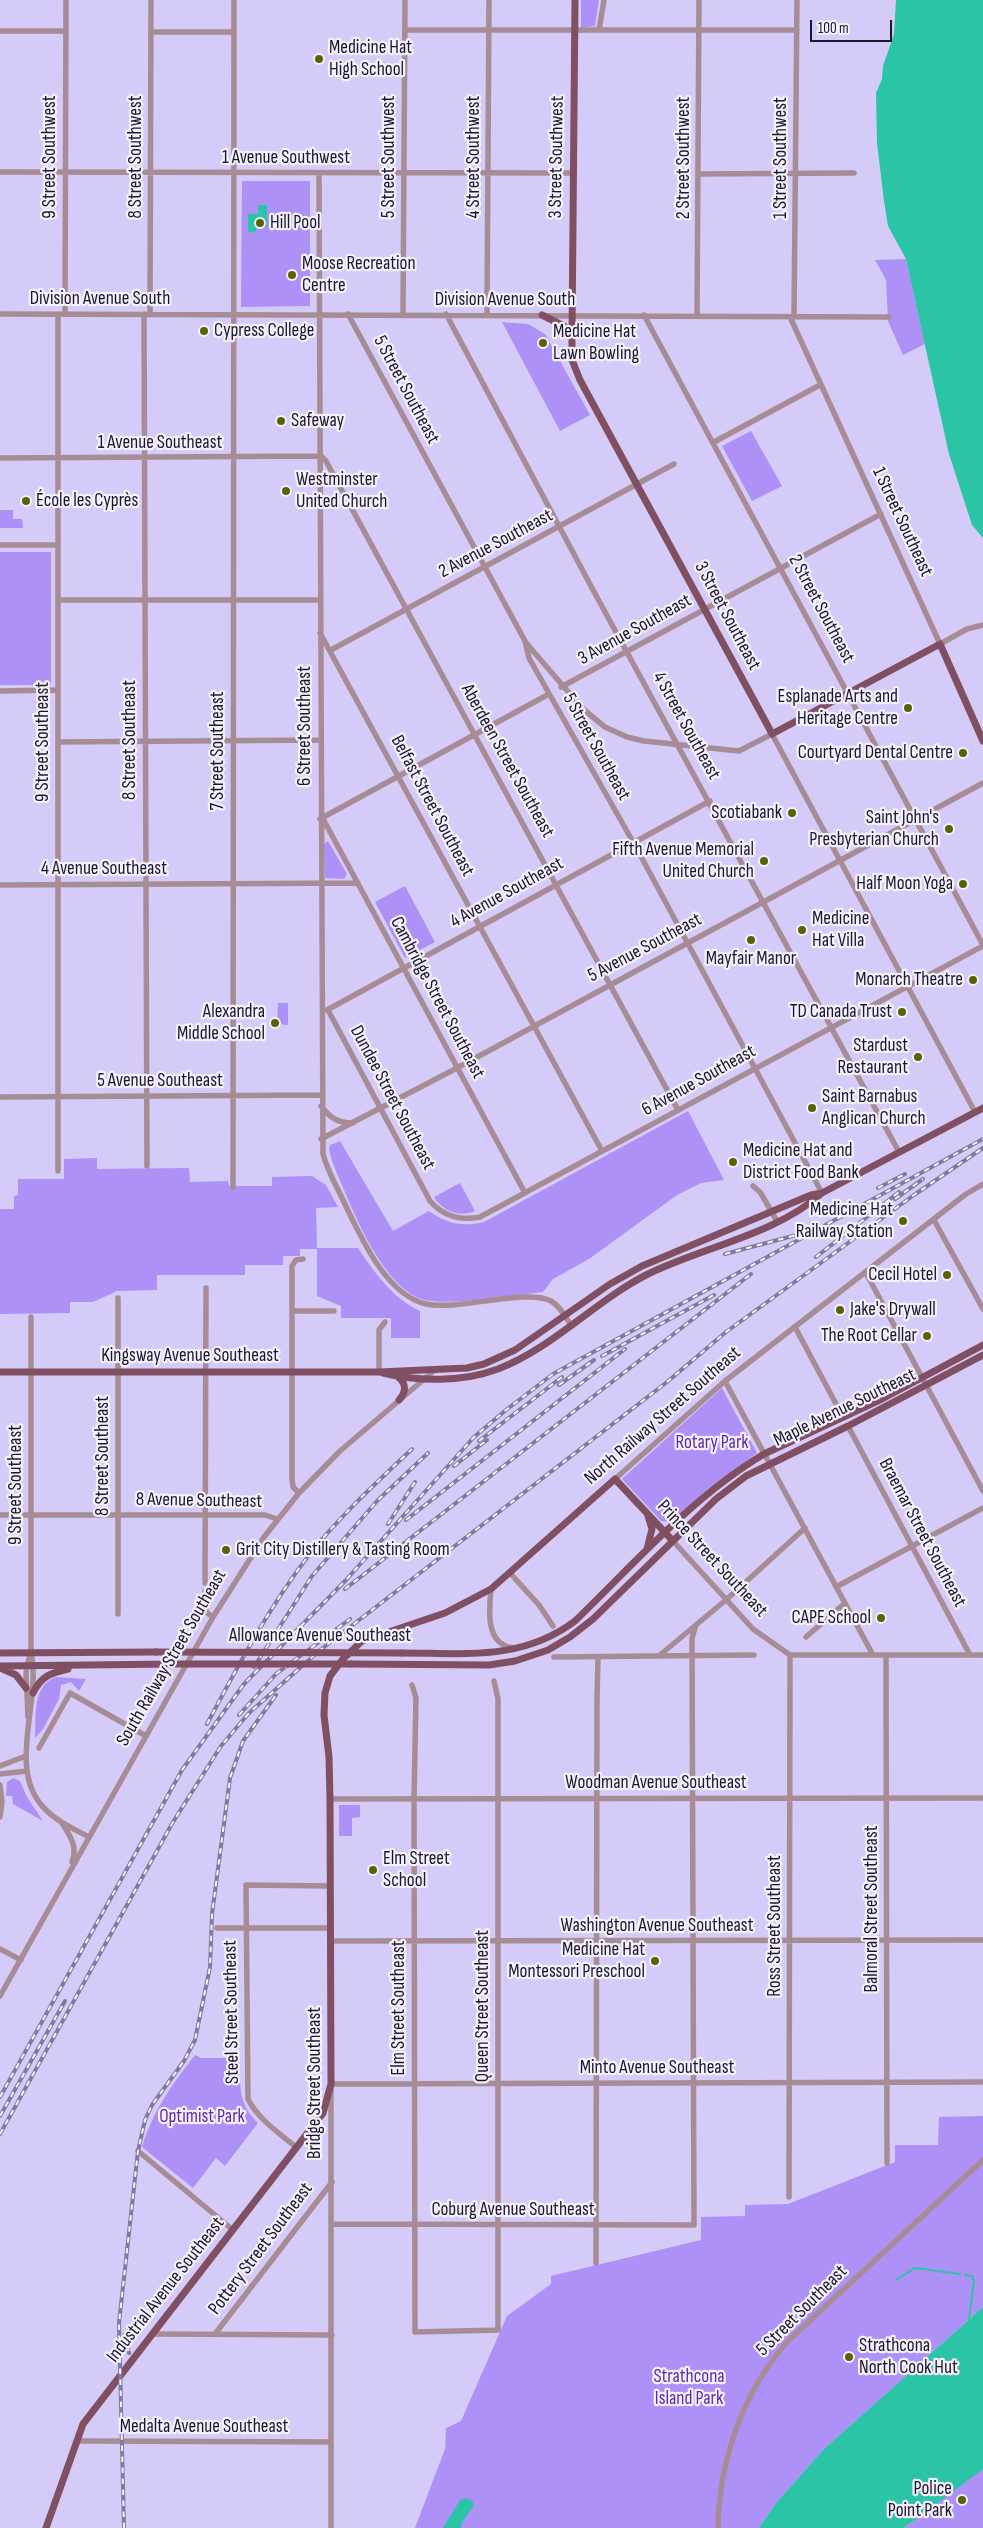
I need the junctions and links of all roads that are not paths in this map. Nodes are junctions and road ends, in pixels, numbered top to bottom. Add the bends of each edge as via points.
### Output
1 (66, 0) edge
2 (151, 0) edge
3 (234, 0) edge
4 (405, 0) edge
5 (490, 0) edge
6 (574, 0) edge
7 (604, 0) edge
8 (699, 0) edge
9 (797, 0) edge
10 (405, 30) junction
11 (489, 30) junction
12 (574, 30) junction
13 (599, 30) junction
14 (699, 30) junction
15 (797, 30) junction
16 (0, 31) edge
17 (66, 32) junction
18 (151, 32) junction
19 (234, 32) junction
20 (0, 172) edge
21 (65, 172) junction
22 (150, 172) junction
23 (236, 172) junction
24 (319, 173) junction
25 (404, 173) junction
26 (489, 173) junction
27 (573, 173) junction
28 (854, 173) dead end
29 (698, 174) junction
30 (796, 174) junction
31 (0, 314) edge
32 (61, 314) junction
33 (147, 314) junction
34 (235, 314) junction
35 (319, 314) junction
36 (348, 314) junction
37 (403, 314) junction
38 (446, 314) junction
39 (487, 315) junction
40 (542, 315) junction
41 (572, 315) junction
42 (644, 316) junction
43 (698, 316) junction
44 (792, 317) junction
45 (889, 317) dead end
46 (572, 335) junction
47 (820, 385) junction
48 (714, 442) junction
49 (321, 456) junction
50 (0, 458) edge
51 (58, 458) junction
52 (145, 458) junction
53 (233, 458) junction
54 (674, 464) dead end
55 (637, 484) junction
56 (881, 514) junction
57 (559, 527) junction
58 (0, 545) edge
59 (58, 545) junction
60 (484, 567) junction
61 (781, 568) junction
62 (58, 600) junction
63 (145, 600) junction
64 (233, 600) junction
65 (320, 600) junction
66 (407, 609) junction
67 (704, 610) junction
68 (983, 625) edge
69 (320, 633) junction
70 (525, 641) junction
71 (940, 644) junction
72 (331, 650) junction
73 (627, 652) junction
74 (562, 687) junction
75 (58, 690) junction
76 (0, 691) edge
77 (848, 693) junction
78 (549, 694) junction
79 (475, 734) junction
80 (772, 734) junction
81 (320, 740) junction
82 (233, 741) junction
83 (983, 741) edge
84 (58, 742) junction
85 (145, 742) junction
86 (680, 746) junction
87 (399, 776) junction
88 (983, 783) edge
89 (710, 801) junction
90 (321, 818) junction
91 (916, 818) junction
92 (633, 843) junction
93 (840, 860) junction
94 (233, 884) junction
95 (320, 884) junction
96 (358, 884) junction
97 (557, 884) junction
98 (0, 885) edge
99 (58, 885) junction
100 (146, 885) junction
101 (764, 901) junction
102 (480, 926) junction
103 (687, 942) junction
104 (983, 945) edge
105 (404, 968) junction
106 (611, 984) junction
107 (906, 986) junction
108 (328, 1010) junction
109 (320, 1014) junction
110 (535, 1025) junction
111 (832, 1026) junction
112 (457, 1068) junction
113 (755, 1068) junction
114 (0, 1096) edge
115 (58, 1096) junction
116 (146, 1096) junction
117 (233, 1096) junction
118 (321, 1096) junction
119 (321, 1106) junction
120 (983, 1108) edge
121 (381, 1109) junction
122 (678, 1110) junction
123 (975, 1112) junction
124 (355, 1123) junction
125 (321, 1139) junction
126 (602, 1151) junction
127 (899, 1152) junction
128 (147, 1166) dead end
129 (58, 1171) dead end
130 (983, 1184) edge
131 (753, 1186) dead end
132 (233, 1187) dead end
133 (525, 1193) junction
134 (822, 1193) junction
135 (430, 1201) joint
136 (773, 1213) junction
137 (934, 1220) junction
138 (777, 1222) junction
139 (303, 1259) dead end
140 (866, 1273) junction
141 (206, 1288) dead end
142 (118, 1298) dead end
143 (983, 1308) edge
144 (292, 1311) junction
145 (334, 1311) dead end
146 (32, 1317) dead end
147 (565, 1317) junction
148 (386, 1322) dead end
149 (570, 1324) junction
150 (795, 1327) junction
151 (983, 1345) edge
152 (983, 1356) edge
153 (436, 1369) junction
154 (0, 1372) edge
155 (31, 1372) junction
156 (292, 1372) junction
157 (379, 1372) junction
158 (118, 1373) junction
159 (205, 1373) junction
160 (398, 1377) junction
161 (427, 1378) junction
162 (922, 1378) junction
163 (724, 1381) junction
164 (927, 1386) junction
165 (399, 1400) junction
166 (843, 1417) junction
167 (848, 1426) junction
168 (764, 1454) junction
169 (770, 1464) junction
170 (615, 1479) junction
171 (983, 1491) edge
172 (299, 1493) junction
173 (983, 1508) edge
174 (646, 1512) junction
175 (0, 1515) edge
176 (31, 1515) junction
177 (118, 1515) junction
178 (206, 1515) junction
179 (277, 1519) junction
180 (804, 1528) junction
181 (666, 1533) junction
182 (673, 1542) junction
183 (912, 1546) junction
184 (639, 1559) junction
185 (510, 1574) junction
186 (205, 1583) dead end
187 (836, 1586) junction
188 (491, 1589) junction
189 (205, 1591) dead end
190 (727, 1599) junction
191 (845, 1603) junction
192 (118, 1614) dead end
193 (214, 1617) junction
194 (696, 1625) junction
195 (553, 1626) dead end
196 (806, 1637) dead end
197 (354, 1647) joint
198 (520, 1648) junction
199 (0, 1653) edge
200 (31, 1653) junction
201 (693, 1654) junction
202 (660, 1655) junction
203 (754, 1655) dead end
204 (790, 1655) junction
205 (873, 1655) junction
206 (886, 1655) junction
207 (970, 1655) junction
208 (983, 1655) edge
209 (554, 1657) dead end
210 (598, 1658) junction
211 (515, 1661) joint
212 (30, 1666) junction
213 (78, 1666) junction
214 (0, 1667) edge
215 (494, 1681) dead end
216 (412, 1685) dead end
217 (26, 1688) junction
218 (34, 1693) junction
219 (29, 1719) junction
220 (146, 1736) junction
221 (39, 1748) dead end
222 (26, 1756) junction
223 (0, 1766) edge
224 (27, 1771) junction
225 (0, 1774) edge
226 (0, 1785) edge
227 (692, 1798) junction
228 (790, 1798) junction
229 (886, 1798) junction
230 (983, 1798) edge
231 (330, 1799) junction
232 (414, 1799) junction
233 (498, 1799) junction
234 (596, 1799) junction
235 (0, 1817) edge
236 (60, 1821) junction
237 (89, 1837) junction
238 (63, 1884) junction
239 (330, 1886) junction
240 (217, 1928) dead end
241 (246, 1928) junction
242 (330, 1928) junction
243 (887, 1940) junction
244 (983, 1940) edge
245 (330, 1941) junction
246 (414, 1941) junction
247 (498, 1941) junction
248 (596, 1941) junction
249 (693, 1941) junction
250 (790, 1941) junction
251 (0, 1949) edge
252 (20, 1960) junction
253 (0, 1996) edge
254 (887, 2082) junction
255 (983, 2082) edge
256 (498, 2083) junction
257 (596, 2083) junction
258 (693, 2083) junction
259 (789, 2083) junction
260 (332, 2084) junction
261 (414, 2084) junction
262 (297, 2148) junction
263 (138, 2151) dead end
264 (983, 2160) edge
265 (887, 2163) dead end
266 (332, 2182) junction
267 (789, 2197) dead end
268 (332, 2224) junction
269 (415, 2224) junction
270 (498, 2224) junction
271 (596, 2225) junction
272 (233, 2230) junction
273 (596, 2263) dead end
274 (498, 2330) joint
275 (153, 2334) junction
276 (215, 2334) junction
277 (332, 2334) junction
278 (77, 2441) junction
279 (331, 2442) junction
280 (46, 2528) edge
281 (331, 2528) edge
282 (718, 2528) edge

1 - 17 street, 9 Street Southwest
2 - 18 street, 8 Street Southwest
3 - 19 street, 7 Street Southeast
4 - 10 street, 5 Street Southwest
5 - 11 street, 4 Street Southwest
6 - 12 main road, 3 Street Southwest
7 - 13 street
8 - 14 street, 2 Street Southwest
9 - 15 street, 1 Street Southwest
10 - 11 street
10 - 25 street, 5 Street Southwest
11 - 12 street
11 - 26 street, 4 Street Southwest
12 - 13 street
12 - 27 main road, 3 Street Southwest
13 - 14 street
14 - 15 street
14 - 29 street, 2 Street Southwest
15 - 30 street, 1 Street Southwest
16 - 17 street
17 - 21 street, 9 Street Southwest
18 - 19 street
18 - 22 street, 8 Street Southwest
19 - 23 street, 7 Street Southeast
20 - 21 street, 1 Avenue Southwest
21 - 22 street, 1 Avenue Southwest
21 - 32 street, 9 Street Southwest
22 - 23 street, 1 Avenue Southwest
22 - 33 street, 8 Street Southwest
23 - 24 street, 1 Avenue Southwest
23 - 34 street, 7 Street Southeast
24 - 25 street, 1 Avenue Southwest
24 - 35 street, 6 Street Southeast
25 - 26 street, 1 Avenue Southwest
25 - 37 street, 5 Street Southwest
26 - 27 street, 1 Avenue Southwest
26 - 39 street, 4 Street Southwest
27 - 41 main road, 3 Street Southwest
28 - 30 street
29 - 30 street
29 - 43 street, 2 Street Southwest
30 - 44 street, 1 Street Southwest
31 - 32 street, Division Avenue South
32 - 33 street, Division Avenue South
32 - 51 street, 9 Street Southeast
33 - 34 street, Division Avenue South
33 - 52 street, 8 Street Southeast
34 - 35 street, Division Avenue South
34 - 53 street, 7 Street Southeast
35 - 36 street, Division Avenue South
35 - 49 street, 6 Street Southeast
36 - 37 street, Division Avenue South
36 - 60 street, 5 Street Southeast
37 - 38 street, Division Avenue South
38 - 39 street, Division Avenue South
38 - 57 street, 4 Street Southeast
39 - 40 street, Division Avenue South
40 - 41 street, Division Avenue South
40 - 46 main road via 564,326
41 - 42 street, Division Avenue South
41 - 46 main road, 3 Street Southeast
42 - 43 street, Division Avenue South
42 - 48 street, 2 Street Southeast
43 - 44 street, Division Avenue South
44 - 45 street, Division Avenue South
44 - 47 street, 1 Street Southeast
46 - 55 main road, 3 Street Southeast via 572,360 578,376
47 - 48 street
47 - 56 street, 1 Street Southeast
48 - 61 street, 2 Street Southeast
49 - 53 street, 1 Avenue Southeast
49 - 65 street, 6 Street Southeast
49 - 66 street, Aberdeen Street Southeast
50 - 51 street, 1 Avenue Southeast
51 - 52 street, 1 Avenue Southeast
51 - 59 street, 9 Street Southeast
52 - 53 street, 1 Avenue Southeast
52 - 63 street, 8 Street Southeast
53 - 64 street, 7 Street Southeast
54 - 55 street, 2 Avenue Southeast
55 - 57 street, 2 Avenue Southeast
55 - 67 main road, 3 Street Southeast
56 - 61 street, 3 Avenue Southeast
56 - 71 street, 1 Street Southeast
57 - 60 street, 2 Avenue Southeast
57 - 73 street, 4 Street Southeast
58 - 59 street
59 - 62 street, 9 Street Southeast
60 - 66 street, 2 Avenue Southeast
60 - 70 street, 5 Street Southeast
61 - 67 street, 3 Avenue Southeast
61 - 77 street, 2 Street Southeast
62 - 63 street
62 - 75 street, 9 Street Southeast
63 - 64 street
63 - 85 street, 8 Street Southeast
64 - 65 street
64 - 82 street, 7 Street Southeast
65 - 69 street, 6 Street Southeast
66 - 72 street, 2 Avenue Southeast
66 - 79 street, Aberdeen Street Southeast
67 - 73 street, 3 Avenue Southeast
67 - 80 main road, 3 Street Southeast
68 - 71 street
69 - 72 street, Belfast Street Southeast
69 - 81 street, 6 Street Southeast
70 - 74 street
70 - 78 street, 5 Street Southeast via 529,658
71 - 77 main road
71 - 83 main road, 1 Street Southeast
72 - 87 street, Belfast Street Southeast
73 - 74 street, 3 Avenue Southeast
73 - 86 street, 4 Street Southeast
74 - 86 street via 582,709 615,733 635,740
75 - 76 street
75 - 84 street, 9 Street Southeast
77 - 80 main road
77 - 91 street, 2 Street Southeast
78 - 79 street
78 - 92 street, 5 Street Southeast
79 - 87 street
79 - 97 street, Aberdeen Street Southeast
80 - 86 street via 740,751
80 - 93 street, 3 Street Southeast
81 - 82 street
81 - 90 street, 6 Street Southeast
82 - 85 street
82 - 94 street, 7 Street Southeast
84 - 85 street
84 - 99 street, 9 Street Southeast
85 - 100 street, 8 Street Southeast
86 - 89 street, 4 Street Southeast
87 - 90 street
87 - 102 street, Belfast Street Southeast
88 - 91 street, 5 Avenue Southeast
89 - 92 street, 4 Avenue Southeast
89 - 101 street, 4 Street Southeast
90 - 95 street, 6 Street Southeast
90 - 96 street, Cambridge Street Southeast
91 - 93 street, 5 Avenue Southeast
91 - 104 street, 2 Street Southeast
92 - 97 street, 4 Avenue Southeast
92 - 103 street, 5 Street Southeast
93 - 101 street, 5 Avenue Southeast
93 - 107 street, 3 Street Southeast
94 - 95 street, 4 Avenue Southeast
94 - 100 street, 4 Avenue Southeast
94 - 117 street, 7 Street Southeast
95 - 96 street, 4 Avenue Southeast
95 - 109 street, 6 Street Southeast
96 - 105 street, Cambridge Street Southeast
97 - 102 street, 4 Avenue Southeast
97 - 106 street, Aberdeen Street Southeast
98 - 99 street, 4 Avenue Southeast
99 - 100 street, 4 Avenue Southeast
99 - 115 street, 9 Street Southeast
100 - 116 street, 8 Street Southeast
101 - 103 street, 5 Avenue Southeast
101 - 111 street, 4 Street Southeast
102 - 105 street, 4 Avenue Southeast
102 - 110 street, Belfast Street Southeast
103 - 106 street, 5 Avenue Southeast
103 - 113 street, 5 Street Southeast
104 - 107 street, 6 Avenue Southeast
105 - 108 street, 4 Avenue Southeast
105 - 112 street, Cambridge Street Southeast
106 - 110 street, 5 Avenue Southeast
106 - 122 street, Aberdeen Street Southeast
107 - 111 street, 6 Avenue Southeast
107 - 123 street, 3 Street Southeast
108 - 109 street, 4 Avenue Southeast
108 - 121 street, Dundee Street Southeast
109 - 118 street, 6 Street Southeast
110 - 112 street, 5 Avenue Southeast
110 - 126 street, Belfast Street Southeast
111 - 113 street, 6 Avenue Southeast
111 - 127 street, 4 Street Southeast
112 - 121 street, 5 Avenue Southeast
112 - 133 street, Cambridge Street Southeast
113 - 122 street, 6 Avenue Southeast
113 - 134 street, 5 Street Southeast
114 - 115 street, 5 Avenue Southeast
115 - 116 street, 5 Avenue Southeast
115 - 129 street, 9 Street Southeast
116 - 117 street, 5 Avenue Southeast
116 - 128 street, 8 Street Southeast
117 - 118 street, 5 Avenue Southeast
117 - 132 street, 7 Street Southeast
118 - 119 street, 6 Street Southeast
119 - 124 street via 333,1119
119 - 125 street, 6 Street Southeast
120 - 123 main road
121 - 124 street, 5 Avenue Southeast
121 - 135 street, Dundee Street Southeast
122 - 126 street, 6 Avenue Southeast
123 - 127 main road
124 - 125 street, 5 Avenue Southeast
125 - 147 street, 6 Street Southeast via 325,1164 364,1243 387,1276 409,1297 425,1304 443,1306 539,1297 555,1304
126 - 133 street, 6 Avenue Southeast
127 - 134 main road
130 - 137 street, North Railway Street Southeast
131 - 136 street
133 - 135 street, 6 Avenue Southeast via 480,1218 470,1220 447,1215
134 - 136 main road
134 - 138 main road
136 - 138 street
136 - 147 main road via 642,1266 610,1284
137 - 140 street, North Railway Street Southeast
137 - 143 street
138 - 149 main road via 647,1274
139 - 144 street via 296,1260 292,1266
140 - 150 street, North Railway Street Southeast
140 - 162 street
141 - 159 street
142 - 158 street, 8 Street Southeast
144 - 145 street
144 - 156 street
146 - 155 street, 9 Street Southeast
147 - 149 street, 6 Street Southeast
147 - 153 main road via 496,1359 467,1368
148 - 157 street via 379,1330
149 - 161 main road via 543,1344 498,1369 466,1377
150 - 163 street, North Railway Street Southeast
150 - 166 street
151 - 162 main road, Maple Avenue Southeast
152 - 164 main road, Maple Avenue Southeast
153 - 157 main road, Kingsway Avenue Southeast
153 - 161 street, South Railway Street Southeast
154 - 155 main road, Kingsway Avenue Southeast
155 - 158 main road, Kingsway Avenue Southeast
155 - 176 street, 9 Street Southeast
156 - 157 main road, Kingsway Avenue Southeast
156 - 159 main road, Kingsway Avenue Southeast
156 - 172 street via 292,1478 293,1487
157 - 160 main road, Kingsway Avenue Southeast
158 - 159 main road, Kingsway Avenue Southeast
158 - 177 street, 8 Street Southeast
159 - 178 street
160 - 161 main road, Kingsway Avenue Southeast
160 - 165 main road via 405,1388
161 - 165 street, South Railway Street Southeast
162 - 164 street
162 - 166 main road, Maple Avenue Southeast
163 - 168 street
163 - 170 street, North Railway Street Southeast
164 - 167 main road, Maple Avenue Southeast
164 - 171 street
165 - 172 street, South Railway Street Southeast via 340,1451
166 - 168 main road, Maple Avenue Southeast
167 - 169 main road, Maple Avenue Southeast
167 - 183 street, Braemar Street Southeast
168 - 169 street
168 - 181 main road, Maple Avenue Southeast via 710,1491
169 - 180 street
169 - 182 main road, Maple Avenue Southeast via 746,1476 716,1499
170 - 174 main road, Prince Street Southeast
170 - 185 main road, North Railway Street Southeast
172 - 179 street, South Railway Street Southeast
173 - 183 street
174 - 181 main road, Prince Street Southeast
174 - 184 main road via 652,1534 648,1548
175 - 176 street, 8 Avenue Southeast
176 - 177 street, 8 Avenue Southeast
176 - 200 street, 9 Street Southeast
177 - 178 street, 8 Avenue Southeast
177 - 192 street, 8 Street Southeast
178 - 179 street, 8 Avenue Southeast via 265,1515
178 - 186 street
179 - 193 street, South Railway Street Southeast
180 - 187 street
180 - 190 street
181 - 182 main road, Prince Street Southeast
181 - 184 main road, Maple Avenue Southeast
182 - 190 street, Prince Street Southeast
182 - 211 main road, Maple Avenue Southeast via 577,1632 548,1650
183 - 187 street
183 - 207 street, Braemar Street Southeast
184 - 198 main road, Maple Avenue Southeast via 569,1626 554,1636
185 - 188 main road, North Railway Street Southeast
185 - 195 street via 539,1605
187 - 191 street
188 - 197 main road, North Railway Street Southeast via 445,1612 376,1635
188 - 198 street via 490,1608 495,1639 507,1647
189 - 193 street via 206,1612
190 - 194 street
190 - 204 street, Prince Street Southeast via 762,1637
191 - 196 street
191 - 205 street
193 - 220 street, South Railway Street Southeast
194 - 201 street via 692,1634
194 - 202 street
197 - 231 main road, Bridge Street Southeast via 335,1668 326,1685 324,1715
198 - 200 main road, Allowance Avenue Southeast, bridge via 492,1654
199 - 200 main road, Allowance Avenue Southeast
200 - 212 street, 9 Street Southeast
201 - 202 street
201 - 203 street
201 - 227 street
202 - 210 street via 605,1655
204 - 205 street
204 - 228 street, Ross Street Southeast
205 - 206 street
206 - 207 street
206 - 229 street, Balmoral Street Southeast
207 - 208 street
209 - 210 street
210 - 234 street
211 - 213 main road, Allowance Avenue Southeast, bridge via 476,1665
212 - 213 main road, Allowance Avenue Southeast
212 - 214 main road, Allowance Avenue Southeast
212 - 217 street, 9 Street Southeast
212 - 218 street, 9 Street Southeast
213 - 218 main road via 48,1675 39,1682
214 - 217 main road via 14,1673
215 - 233 street, Queen Street Southeast via 498,1699
216 - 232 street, Elm Street Southeast via 416,1698
217 - 219 street, 9 Street Southeast
218 - 219 street, 9 Street Southeast
219 - 222 street, 9 Street Southeast
220 - 221 street via 70,1693
220 - 237 street, South Railway Street Southeast
222 - 223 street
222 - 224 street, 9 Street Southeast
224 - 225 street
224 - 236 street, 9 Street Southeast via 30,1785 43,1808
226 - 235 street
227 - 228 street, Woodman Avenue Southeast
227 - 234 street, Woodman Avenue Southeast
227 - 249 street
228 - 229 street, Woodman Avenue Southeast
228 - 250 street, Ross Street Southeast
229 - 230 street, Woodman Avenue Southeast
229 - 243 street, Balmoral Street Southeast
231 - 232 street, Woodman Avenue Southeast
231 - 239 main road, Bridge Street Southeast
232 - 233 street, Woodman Avenue Southeast
232 - 246 street, Elm Street Southeast
233 - 234 street, Woodman Avenue Southeast
233 - 247 street, Queen Street Southeast
234 - 248 street
236 - 237 street, 9 Street Southeast
236 - 238 street via 75,1848
237 - 238 street, South Railway Street Southeast
238 - 252 street, South Railway Street Southeast
239 - 241 street, Steel Street Southeast via 246,1885
239 - 242 main road, Bridge Street Southeast
240 - 241 street
241 - 242 street
241 - 262 street, Steel Street Southeast via 248,2099 264,2120
242 - 245 main road, Bridge Street Southeast
243 - 244 street, Washington Avenue Southeast
243 - 250 street, Washington Avenue Southeast
243 - 254 street, Balmoral Street Southeast
245 - 246 street, Washington Avenue Southeast
245 - 260 main road, Bridge Street Southeast
246 - 247 street, Washington Avenue Southeast
246 - 261 street, Elm Street Southeast
247 - 248 street, Washington Avenue Southeast
247 - 256 street, Queen Street Southeast
248 - 249 street, Washington Avenue Southeast
248 - 257 street
249 - 250 street, Washington Avenue Southeast
249 - 258 street
250 - 259 street, Ross Street Southeast
251 - 252 street
252 - 253 street, South Railway Street Southeast
254 - 255 street, Minto Avenue Southeast
254 - 259 street, Minto Avenue Southeast
254 - 265 street, Balmoral Street Southeast
256 - 257 street, Minto Avenue Southeast
256 - 261 street, Minto Avenue Southeast
256 - 270 street, Queen Street Southeast
257 - 258 street, Minto Avenue Southeast
257 - 271 street
258 - 259 street, Minto Avenue Southeast
258 - 271 street, Coburg Avenue Southeast via 694,2225
259 - 267 street, Ross Street Southeast
260 - 261 street, Minto Avenue Southeast
260 - 262 main road, Industrial Avenue Southeast via 323,2114
260 - 266 street, Bridge Street Southeast
261 - 269 street, Elm Street Southeast
262 - 272 main road, Industrial Avenue Southeast
263 - 272 street
264 - 282 street, 5 Street Southeast via 789,2340 770,2362 758,2380 728,2451 719,2493
266 - 268 street, Bridge Street Southeast
266 - 276 street, Pottery Street Southeast
268 - 269 street, Coburg Avenue Southeast
268 - 277 street, Bridge Street Southeast
269 - 270 street, Coburg Avenue Southeast
269 - 274 street, Elm Street Southeast via 415,2332
270 - 271 street, Coburg Avenue Southeast
270 - 274 street, Queen Street Southeast
271 - 273 street
272 - 275 main road, Industrial Avenue Southeast
275 - 276 street
275 - 278 main road, Industrial Avenue Southeast via 83,2424
276 - 277 street
277 - 279 street, Bridge Street Southeast
278 - 279 street, Medalta Avenue Southeast
278 - 280 main road, Industrial Avenue Southeast
279 - 281 street, Bridge Street Southeast

